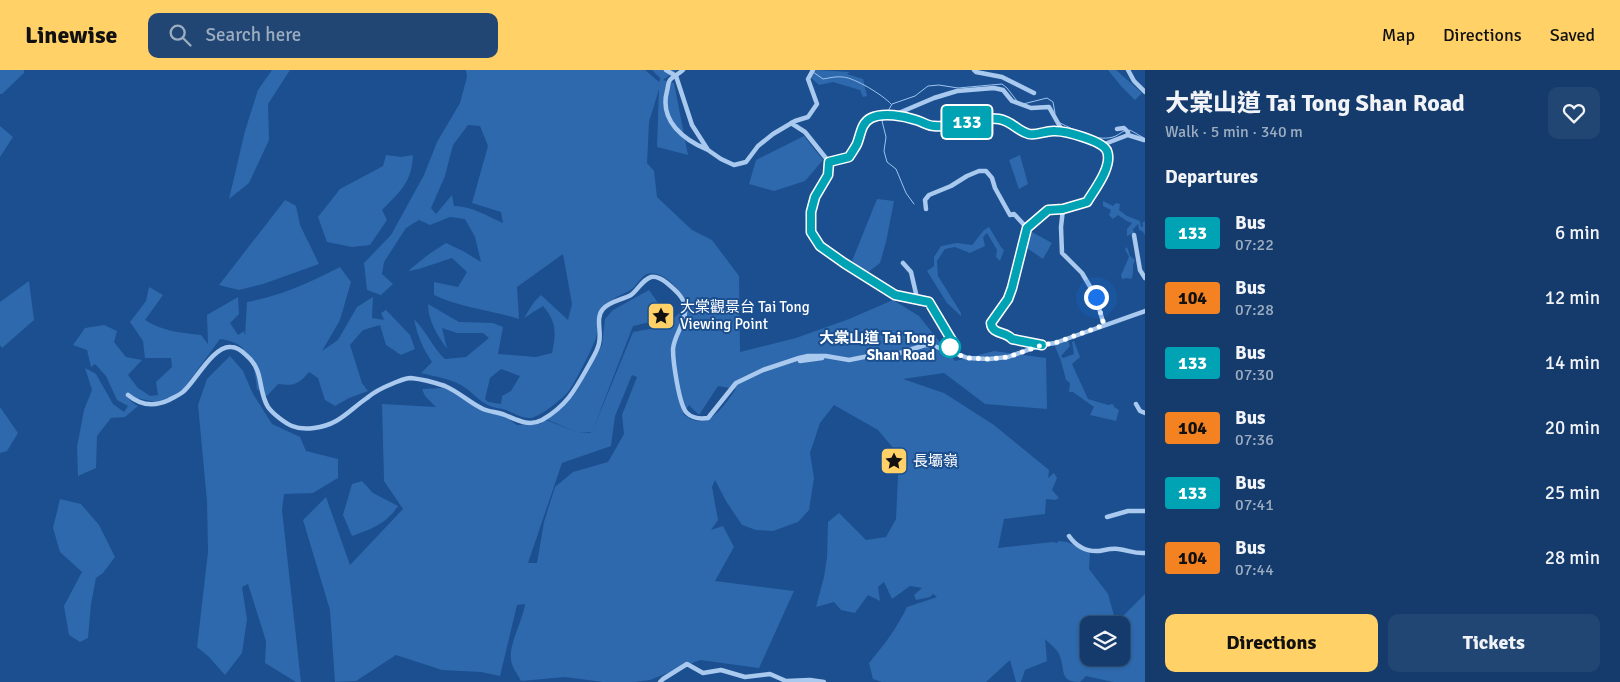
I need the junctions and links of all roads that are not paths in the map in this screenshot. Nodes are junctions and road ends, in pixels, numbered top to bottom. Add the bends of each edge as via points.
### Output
1 (666, 70) edge
2 (683, 70) edge
3 (813, 70) edge
4 (974, 70) edge
5 (1128, 70) edge
6 (676, 76) junction
7 (1145, 92) edge
8 (1034, 93) dead end
9 (892, 116) junction
10 (792, 123) junction
11 (1117, 129) dead end
12 (1064, 132) junction
13 (1127, 132) junction
14 (1144, 140) dead end
15 (1102, 145) junction
16 (708, 150) junction
17 (829, 162) junction
18 (926, 209) dead end
19 (1063, 209) junction
20 (1027, 228) junction
21 (1134, 235) dead end
22 (903, 263) dead end
23 (1145, 278) edge
24 (917, 298) junction
25 (1145, 311) edge
26 (1104, 325) junction
27 (954, 344) junction
28 (1042, 345) junction
29 (948, 351) junction
30 (957, 354) junction
31 (128, 395) dead end
32 (1136, 404) dead end
33 (1145, 414) edge
34 (1145, 511) edge
35 (1107, 517) dead end
36 (1069, 536) dead end
37 (1145, 553) edge
38 (660, 682) edge
39 (824, 682) edge

1 - 6 street
2 - 6 street
3 - 10 street via 808,79 817,104 808,117
4 - 8 street via 1002,77
5 - 7 street via 1134,82
6 - 16 street via 692,125
6 - 16 street via 670,80 665,98 667,117 693,143
9 - 12 street via 931,126 998,119 1028,134
9 - 12 street via 934,98 994,88 1003,90 1012,101 1031,108 1049,107
9 - 17 street via 870,118 849,157
10 - 16 street via 758,146 746,162 734,164
10 - 17 street via 805,132
11 - 13 street via 1124,128
12 - 15 street
13 - 14 street
13 - 15 street
15 - 19 street via 1110,161 1099,184 1087,202
17 - 24 street via 828,175 815,197 811,212 811,232 815,239 844,263 895,295
18 - 20 street via 925,200 929,194 979,170 986,171 1010,215 1014,214
19 - 20 street via 1048,210
19 - 26 street via 1062,253 1080,270 1095,295
20 - 28 street via 1012,288 991,327 1012,339
21 - 23 street via 1140,270
22 - 24 street via 911,272
24 - 27 street via 929,302
25 - 26 street
26 - 28 street
27 - 29 street
27 - 30 street
28 - 30 street via 1008,357 968,358
29 - 30 street
29 - 31 street via 925,345 900,353 849,360 834,357 791,362 763,370 736,383 708,418 695,418 684,409 678,393 673,351 685,306 671,286 653,277 602,311 599,345 572,396 541,421 532,424 481,408 444,386 408,378 365,398 335,423 298,428 268,407 257,368 241,350 230,346 213,355 183,392 160,404 148,404
32 - 33 street
34 - 35 street via 1128,511
36 - 37 street via 1080,548
38 - 39 street via 687,664 703,673 721,670 745,676 770,674 786,681

